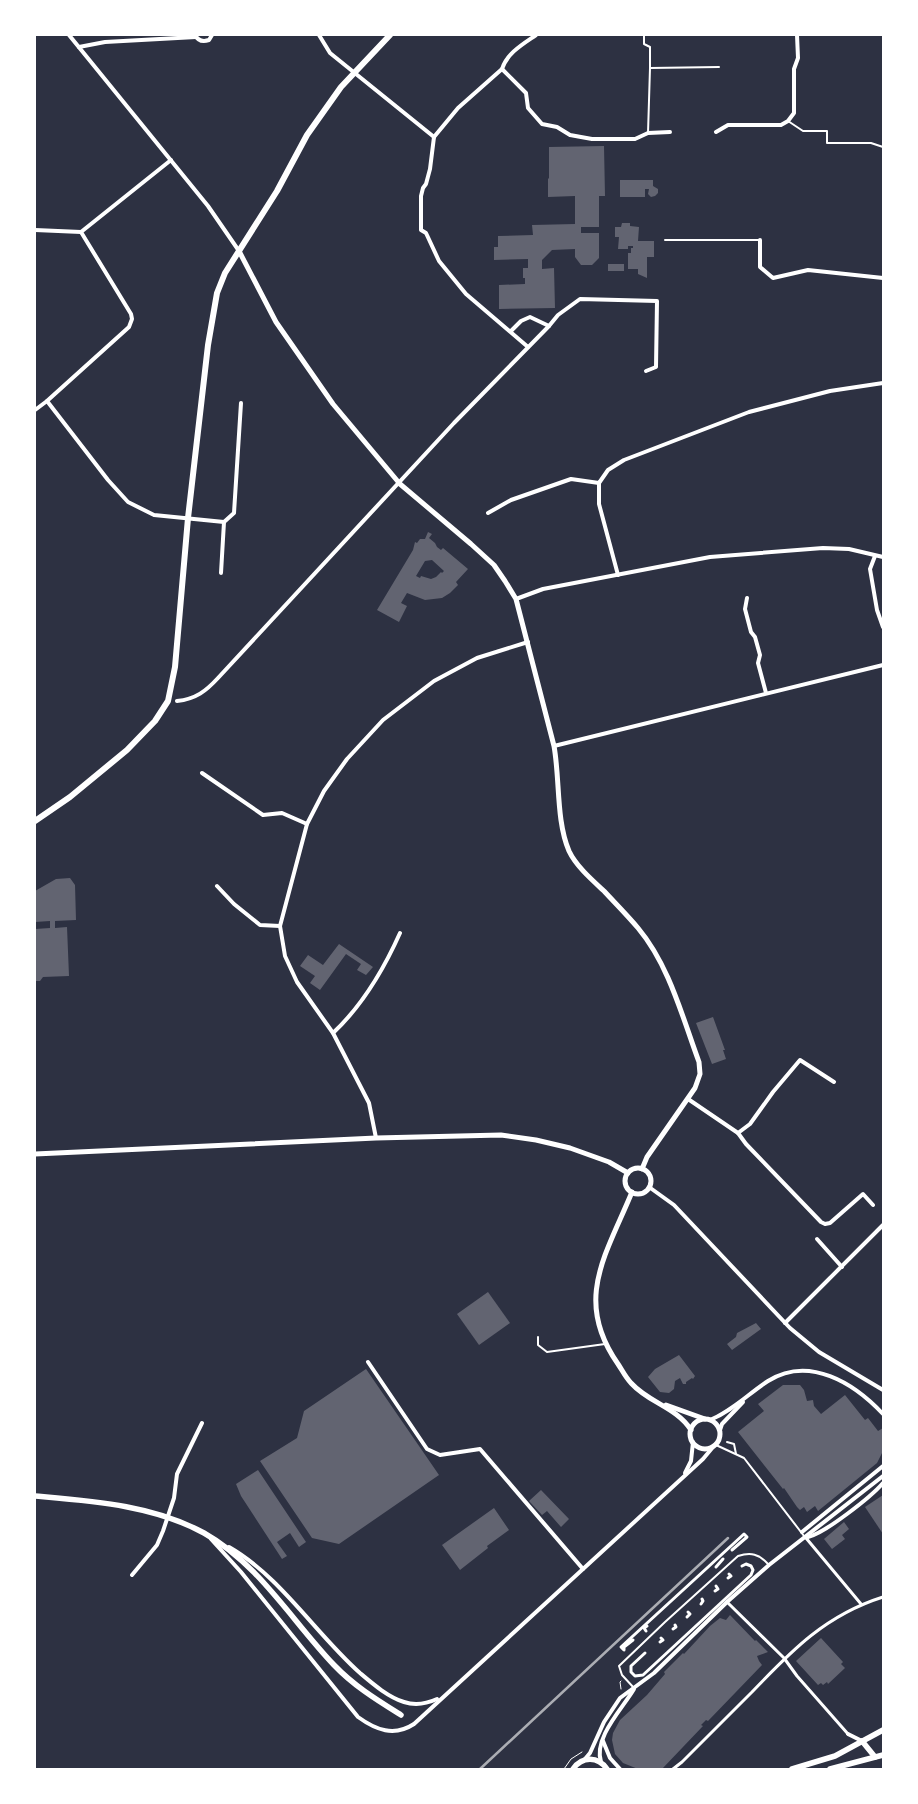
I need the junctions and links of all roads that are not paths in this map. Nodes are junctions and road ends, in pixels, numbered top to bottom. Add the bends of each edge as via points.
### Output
1 (69, 35) edge
2 (212, 35) edge
3 (319, 35) edge
4 (390, 35) edge
5 (536, 35) edge
6 (644, 35) edge
7 (798, 35) edge
8 (196, 36) edge
9 (80, 47) junction
10 (650, 68) junction
11 (719, 68) dead end
12 (502, 69) junction
13 (355, 74) junction
14 (788, 121) junction
15 (670, 132) dead end
16 (716, 132) dead end
17 (648, 133) junction
18 (434, 137) junction
19 (883, 147) edge
20 (171, 160) junction
21 (35, 230) edge
22 (81, 232) junction
23 (665, 240) dead end
24 (760, 240) joint
25 (239, 251) junction
26 (883, 278) edge
27 (549, 326) junction
28 (511, 332) junction
29 (528, 347) junction
30 (646, 371) dead end
31 (883, 382) edge
32 (47, 401) junction
33 (241, 403) dead end
34 (35, 410) edge
35 (599, 483) junction
36 (400, 484) junction
37 (488, 514) dead end
38 (188, 518) junction
39 (224, 522) junction
40 (874, 556) junction
41 (883, 557) edge
42 (220, 573) dead end
43 (618, 574) junction
44 (747, 598) dead end
45 (516, 599) junction
46 (883, 627) edge
47 (528, 642) junction
48 (883, 665) edge
49 (766, 693) junction
50 (178, 702) dead end
51 (554, 746) junction
52 (202, 773) dead end
53 (35, 820) edge
54 (307, 824) junction
55 (217, 886) dead end
56 (280, 926) junction
57 (400, 933) dead end
58 (332, 1033) junction
59 (834, 1082) dead end
60 (688, 1099) junction
61 (738, 1133) junction
62 (376, 1138) junction
63 (35, 1154) edge
64 (642, 1169) junction
65 (628, 1173) junction
66 (649, 1187) junction
67 (632, 1192) junction
68 (873, 1205) dead end
69 (883, 1225) edge
70 (818, 1239) dead end
71 (842, 1266) junction
72 (785, 1323) junction
73 (538, 1337) dead end
74 (605, 1344) junction
75 (368, 1362) dead end
76 (883, 1389) edge
77 (748, 1396) junction
78 (658, 1403) junction
79 (883, 1414) edge
80 (708, 1419) junction
81 (202, 1423) dead end
82 (691, 1430) junction
83 (720, 1430) junction
84 (693, 1442) junction
85 (727, 1442) dead end
86 (714, 1446) junction
87 (736, 1454) junction
88 (883, 1466) edge
89 (883, 1476) edge
90 (682, 1477) junction
91 (883, 1483) edge
92 (35, 1496) edge
93 (168, 1517) junction
94 (802, 1532) junction
95 (206, 1534) junction
96 (806, 1538) junction
97 (732, 1550) dead end
98 (723, 1559) dead end
99 (716, 1566) dead end
100 (742, 1566) dead end
101 (769, 1566) junction
102 (583, 1569) junction
103 (703, 1574) dead end
104 (729, 1574) dead end
105 (132, 1576) dead end
106 (728, 1578) dead end
107 (702, 1579) dead end
108 (690, 1586) dead end
109 (716, 1586) dead end
110 (715, 1591) dead end
111 (688, 1592) dead end
112 (883, 1597) edge
113 (676, 1600) dead end
114 (727, 1602) junction
115 (861, 1604) junction
116 (674, 1605) dead end
117 (662, 1612) dead end
118 (688, 1612) dead end
119 (660, 1617) dead end
120 (687, 1617) dead end
121 (648, 1625) dead end
122 (675, 1625) dead end
123 (674, 1630) dead end
124 (646, 1631) dead end
125 (661, 1638) dead end
126 (633, 1640) dead end
127 (660, 1642) dead end
128 (645, 1654) dead end
129 (784, 1658) junction
130 (634, 1688) junction
131 (442, 1697) junction
132 (401, 1715) dead end
133 (883, 1730) edge
134 (848, 1734) joint
135 (604, 1739) junction
136 (862, 1741) junction
137 (883, 1755) edge
138 (875, 1757) junction
139 (585, 1759) junction
140 (601, 1762) junction
141 (573, 1769) edge
142 (607, 1769) edge
143 (620, 1769) edge
144 (673, 1769) edge
145 (792, 1769) edge
146 (830, 1769) edge

1 - 9 street
2 - 8 street via 206,41 200,41
3 - 13 street via 330,54
4 - 13 main road
5 - 12 street via 514,51 504,61
6 - 10 lane via 644,44 650,47
7 - 14 street via 794,113
8 - 9 street via 105,42
9 - 20 street
10 - 11 lane
10 - 17 lane
12 - 17 street via 526,93 528,108 542,124 592,139 635,138
12 - 18 street via 458,108
13 - 18 street
13 - 25 main road via 341,87 307,135
14 - 16 street via 781,125 728,125
14 - 19 lane via 802,131 827,131 828,143 871,143
15 - 17 street
18 - 28 street via 430,169 420,196 421,230 426,233 439,262 466,294
20 - 22 street
20 - 25 street
21 - 22 street
22 - 32 street via 132,319 129,327
23 - 24 lane
24 - 26 street via 760,267 773,278 808,270
25 - 36 street via 276,322 301,360
25 - 38 main road via 221,282 214,303
27 - 28 street via 530,317 520,321
27 - 29 street
27 - 30 street via 580,299 657,301 656,367
28 - 29 street
29 - 36 street
31 - 35 street via 830,391 749,412 624,460 608,470
32 - 34 street
32 - 38 street via 128,502 154,515
33 - 39 street via 234,513
35 - 37 street via 571,480 511,500
35 - 43 street via 599,504
36 - 45 street via 494,565
36 - 50 street via 207,690
38 - 39 street
38 - 53 main road via 175,667 168,701 155,721 127,750 70,797
39 - 42 street
40 - 41 street
40 - 43 street via 849,549 814,549 710,557
40 - 46 street via 870,569
43 - 45 street via 542,589
44 - 49 street via 745,609 760,655 758,663
45 - 47 street
47 - 51 street
47 - 54 street via 477,658 434,681 383,720 324,791
48 - 49 street
49 - 51 street
51 - 60 street via 562,828 570,854 638,928 667,975 699,1062 696,1088
52 - 54 street via 263,815 282,813
54 - 56 street
55 - 56 street via 260,925
56 - 58 street via 285,956 297,982
57 - 58 street via 366,997 351,1017
58 - 62 street via 369,1103
59 - 61 street via 800,1060 750,1124
60 - 61 street
60 - 64 street via 647,1156
61 - 68 street via 820,1222 830,1223 864,1194
62 - 63 street
62 - 65 street via 509,1136 570,1148 609,1162
64 - 65 street
64 - 66 street via 650,1176
65 - 67 street via 625,1182
66 - 67 street via 642,1193
66 - 72 street via 674,1206
67 - 74 street via 601,1267 595,1296
69 - 71 street
70 - 71 street
71 - 72 street
72 - 76 street via 819,1352
73 - 74 lane via 538,1345 547,1352
74 - 78 street via 631,1384
75 - 102 street via 427,1449 440,1455 480,1449
77 - 79 street via 777,1376 795,1370 807,1371 844,1382 868,1398
77 - 80 street via 724,1413
77 - 83 street
78 - 80 street
78 - 82 street via 678,1415
80 - 82 street via 695,1423
80 - 83 street
81 - 93 street via 177,1474
82 - 84 street
83 - 86 street via 720,1438
84 - 86 street via 704,1449
84 - 90 street via 691,1461
85 - 87 lane via 734,1444
86 - 87 lane
86 - 90 street
87 - 94 lane via 744,1458
88 - 94 street
89 - 96 street
90 - 102 street
91 - 96 street via 821,1533
92 - 93 main road via 118,1505
93 - 95 main road
93 - 105 street via 157,1545
94 - 96 lane
95 - 131 street via 240,1553 266,1575 373,1684 406,1703 426,1704
95 - 131 street via 241,1572 358,1717 373,1728 397,1730 409,1727
95 - 132 main road via 244,1563 353,1684
96 - 101 street
96 - 115 street
97 - 126 street via 747,1537 744,1534 621,1647 624,1650
98 - 99 street
100 - 128 street via 751,1566 751,1575 643,1675 635,1676 631,1672 632,1666
101 - 114 street
101 - 130 lane via 761,1557 752,1554 738,1556 669,1618 619,1666 622,1675
102 - 131 street
103 - 107 street
104 - 106 street
108 - 111 street via 686,1590
109 - 110 street via 718,1589
112 - 115 street
113 - 116 street
114 - 129 street
114 - 130 street via 654,1673
115 - 129 street via 816,1630
117 - 119 street
118 - 120 street
121 - 124 street via 644,1628
122 - 123 street
125 - 127 street
129 - 134 street
129 - 144 street
130 - 135 street
130 - 139 street via 612,1709
133 - 136 main road
134 - 136 street
135 - 140 street via 599,1756
135 - 143 street via 608,1754
136 - 138 main road
136 - 145 main road via 835,1756
137 - 138 main road
138 - 146 main road
139 - 140 main road
139 - 141 main road
140 - 142 main road

